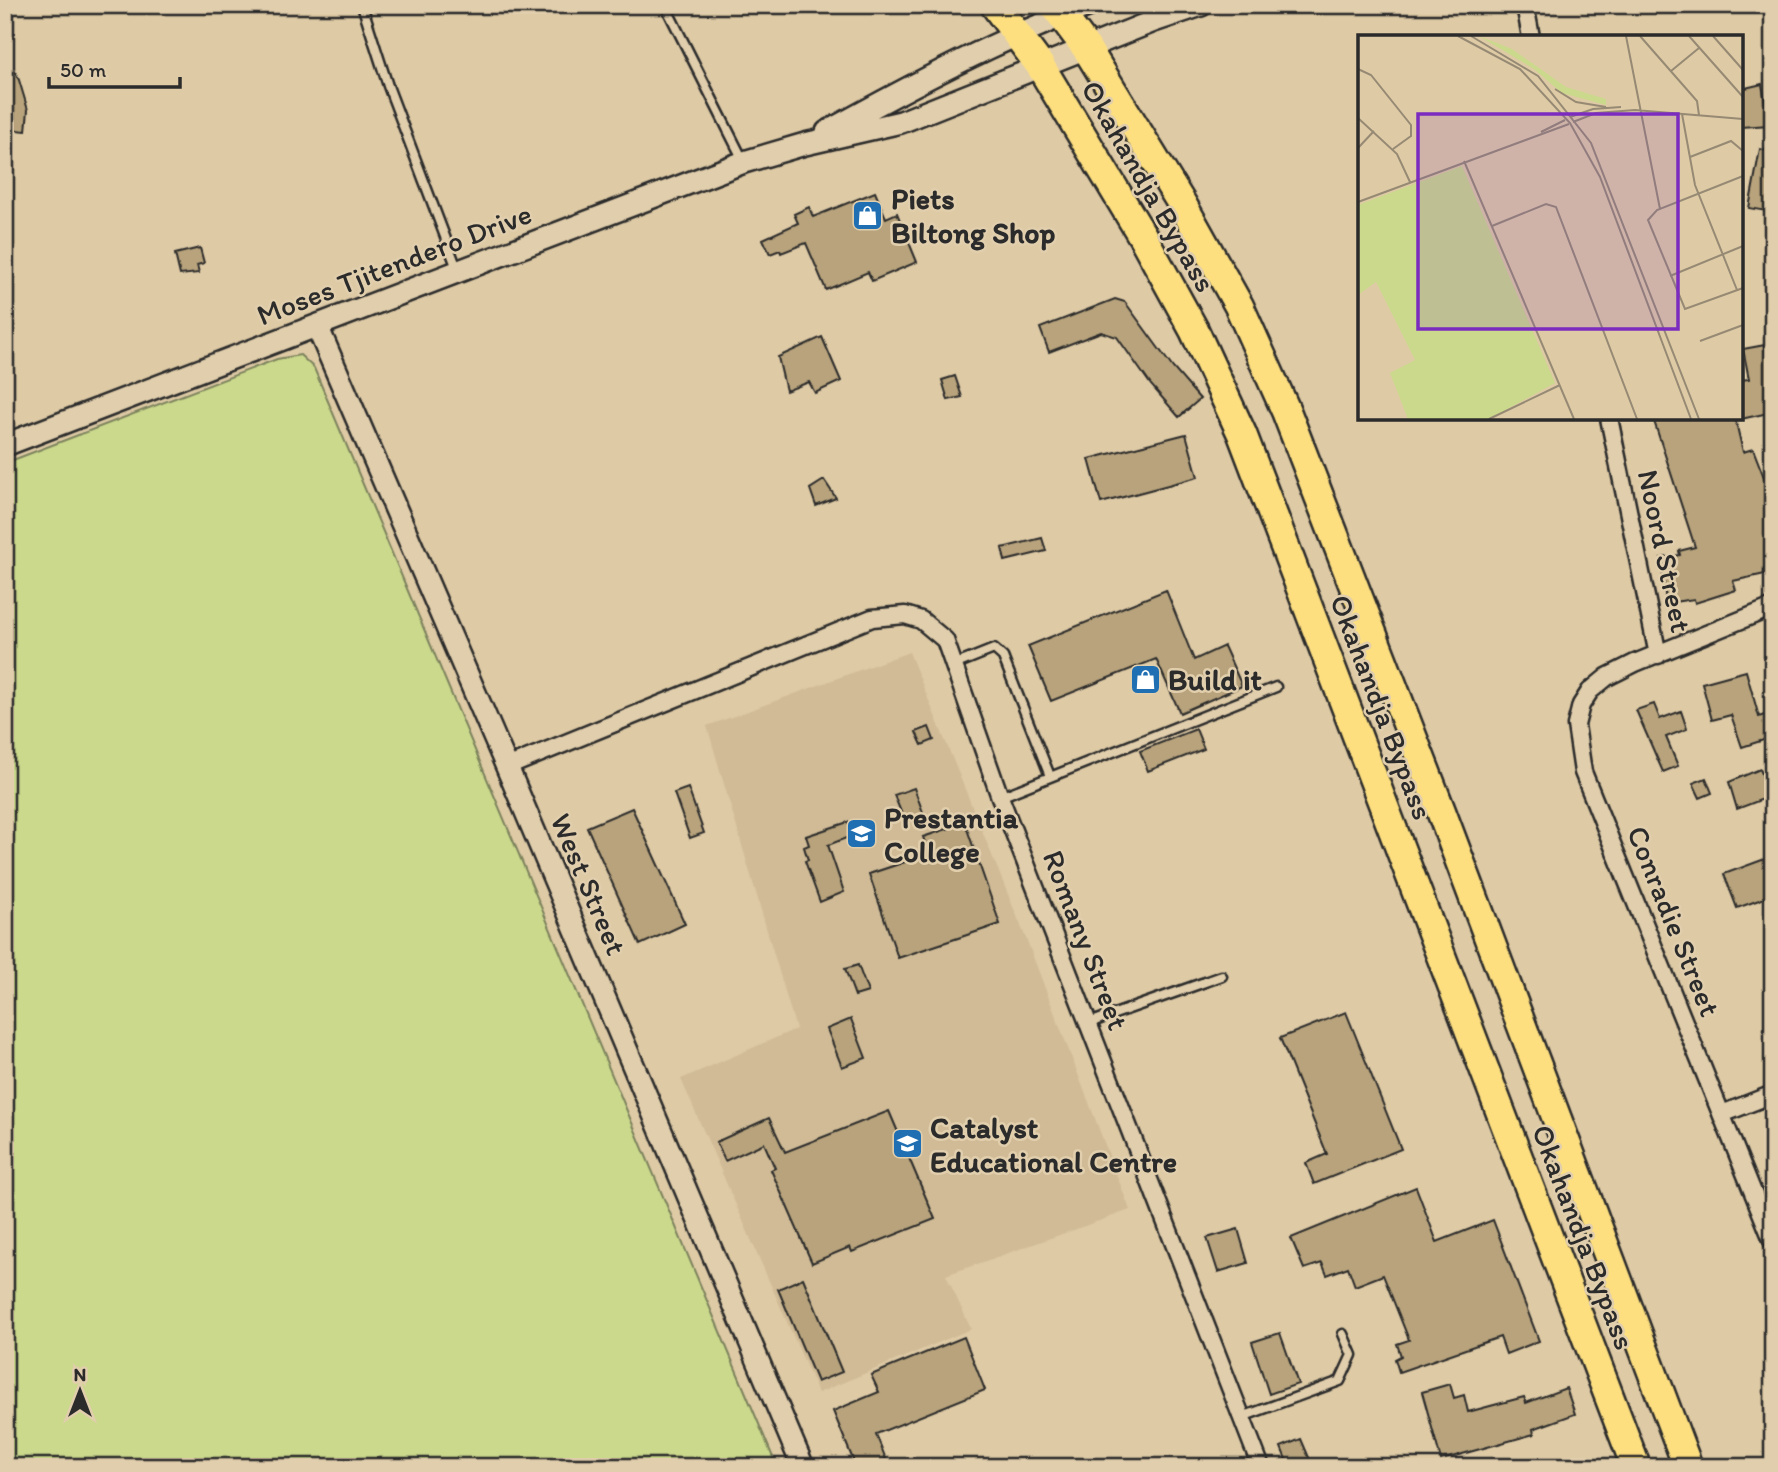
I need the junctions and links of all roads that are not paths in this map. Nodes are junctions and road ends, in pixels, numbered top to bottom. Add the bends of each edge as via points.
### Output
1 (362, 5) edge
2 (665, 5) edge
3 (995, 5) edge
4 (1090, 5) edge
5 (1201, 5) edge
6 (1525, 5) edge
7 (1058, 10) edge
8 (1019, 34) junction
9 (1531, 35) edge
10 (1087, 49) junction
11 (1041, 67) junction
12 (805, 144) junction
13 (744, 162) junction
14 (458, 271) junction
15 (317, 326) junction
16 (1609, 420) edge
17 (5, 444) edge
18 (1773, 607) edge
19 (1658, 655) junction
20 (954, 665) junction
21 (1276, 687) dead end
22 (507, 767) junction
23 (1050, 776) junction
24 (1000, 797) junction
25 (1222, 976) dead end
26 (1089, 1023) junction
27 (1773, 1094) edge
28 (1722, 1114) junction
29 (1773, 1241) edge
30 (1343, 1334) dead end
31 (1242, 1417) junction
32 (803, 1467) edge
33 (1261, 1467) edge
34 (1636, 1467) edge
35 (1689, 1467) edge

1 - 14 lane
2 - 13 lane
3 - 8 highway, Okahandja Bypass
4 - 7 street, Moses Tjitendero Drive
5 - 10 street, Moses Tjitendero Drive
6 - 9 street
7 - 8 street, Moses Tjitendero Drive
7 - 10 highway, Okahandja Bypass
8 - 11 highway, Okahandja Bypass
8 - 12 street, Moses Tjitendero Drive
10 - 11 street, Moses Tjitendero Drive
10 - 35 highway, Okahandja Bypass via 1239,306 1286,411
11 - 12 street, Moses Tjitendero Drive via 901,122
11 - 34 highway, Okahandja Bypass via 1194,330 1242,434
12 - 13 street, Moses Tjitendero Drive
13 - 14 street, Moses Tjitendero Drive
14 - 15 street, Moses Tjitendero Drive
15 - 17 street, Moses Tjitendero Drive
15 - 22 street, West Street
16 - 19 street, Noord Street
18 - 19 street, Conradie Street
19 - 28 street, Conradie Street via 1607,677 1590,691 1576,725 1578,747 1583,772
20 - 22 street, Romany Street via 945,640 921,620 905,615 872,618
20 - 23 lane via 994,649 1003,657
20 - 24 street, Romany Street
21 - 23 lane
22 - 32 street, West Street
23 - 24 lane
24 - 26 street, Romany Street
25 - 26 lane
26 - 31 street, Romany Street
27 - 28 street
28 - 29 street, Conradie Street
30 - 31 lane via 1352,1355 1340,1381
31 - 33 street, Romany Street

